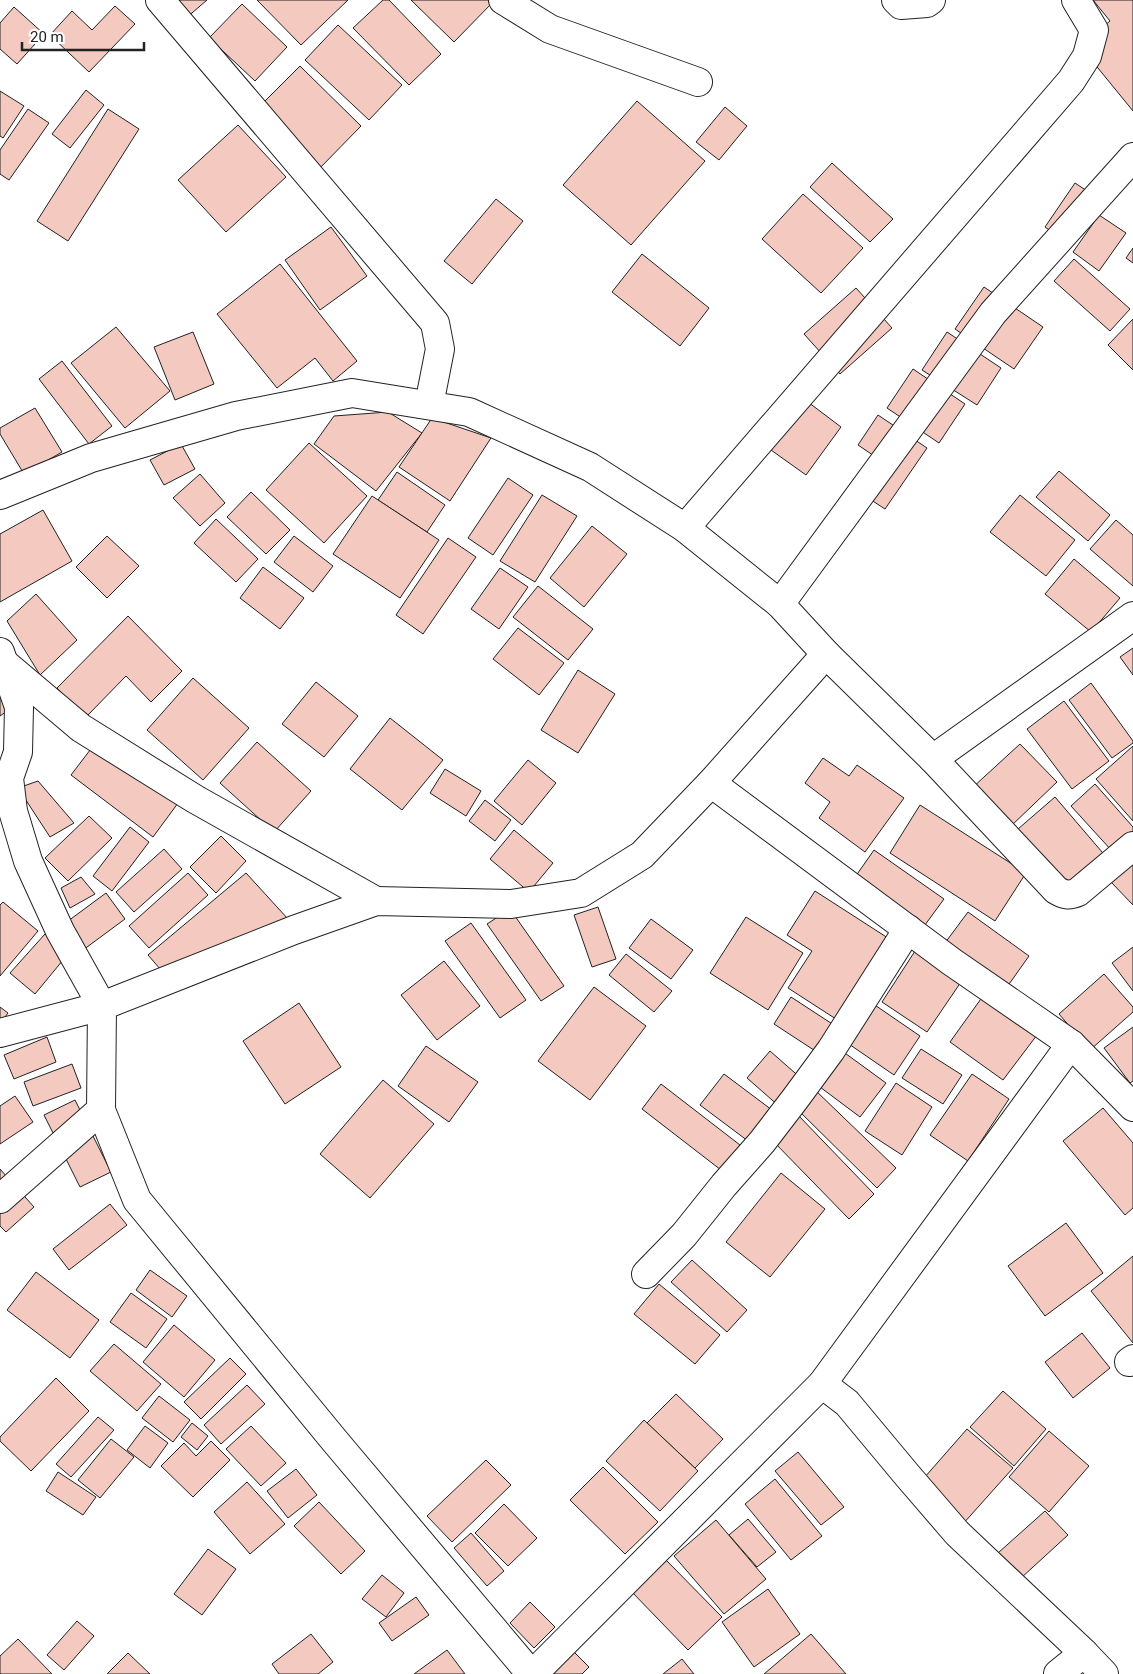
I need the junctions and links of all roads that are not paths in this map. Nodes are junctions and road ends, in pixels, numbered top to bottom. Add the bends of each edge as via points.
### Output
1 (160, 0) edge
2 (503, 0) edge
3 (896, 0) edge
4 (931, 0) edge
5 (1076, 0) edge
6 (698, 82) dead end
7 (1133, 157) edge
8 (429, 406) junction
9 (0, 495) edge
10 (686, 528) junction
11 (780, 604) junction
12 (1133, 616) edge
13 (826, 654) junction
14 (2, 657) edge
15 (932, 759) junction
16 (711, 783) junction
17 (1133, 846) edge
18 (376, 901) junction
19 (908, 929) junction
20 (102, 1006) junction
21 (0, 1033) edge
22 (1071, 1044) junction
23 (1130, 1098) edge
24 (101, 1110) junction
25 (0, 1199) edge
26 (646, 1274) dead end
27 (822, 1384) junction
28 (1084, 1653) junction
29 (532, 1674) edge
30 (1058, 1674) edge
31 (1104, 1674) edge

1 - 8 street via 435,323 440,349
2 - 6 street via 550,29
3 - 4 street via 901,5
5 - 10 street via 1094,30 1087,56 1071,81
7 - 11 street via 993,313
8 - 9 street via 352,393 236,416 91,458
8 - 10 street via 469,412 590,467
10 - 11 street
11 - 13 street
12 - 15 street
13 - 15 street
13 - 16 street
14 - 18 street via 81,728 195,799
14 - 20 street via 19,707 18,752 9,778 13,811 32,870 60,931
15 - 17 street via 1062,894 1078,892
16 - 18 street via 642,856 581,893 511,904
16 - 19 street
18 - 20 street
19 - 22 street
19 - 26 street via 795,1100 684,1235
20 - 21 street
20 - 24 street
22 - 23 street
22 - 27 street
24 - 25 street
24 - 29 street via 138,1200 328,1433
27 - 28 street via 847,1402 957,1533
27 - 29 street
28 - 30 street
28 - 31 street

